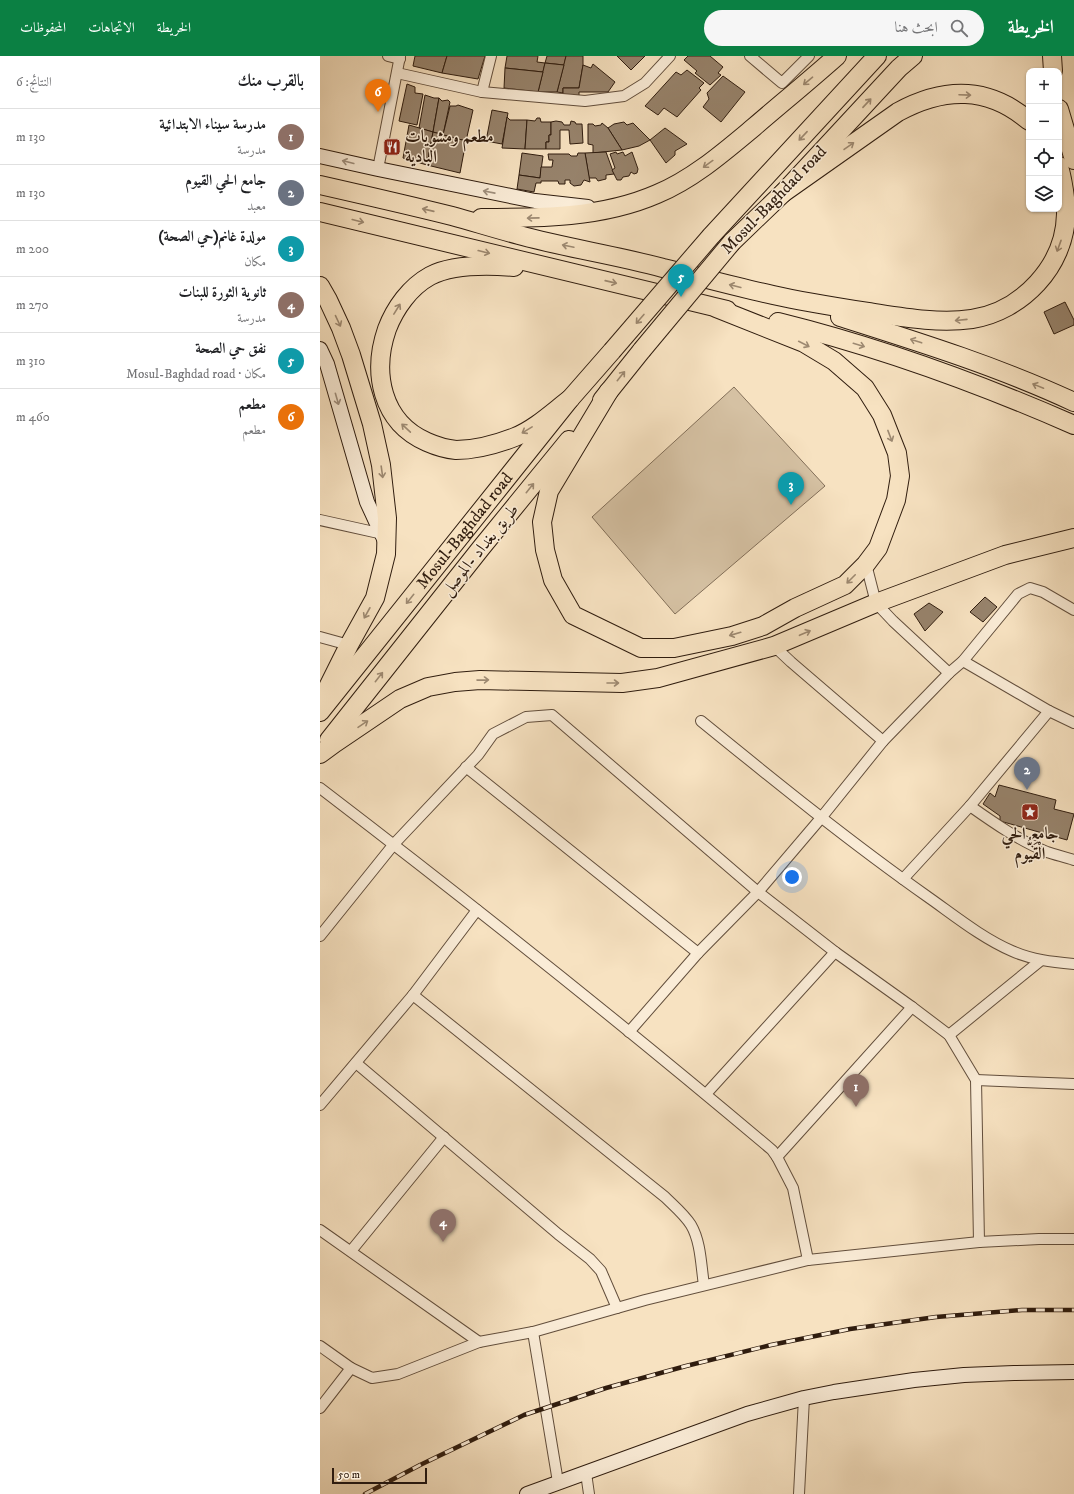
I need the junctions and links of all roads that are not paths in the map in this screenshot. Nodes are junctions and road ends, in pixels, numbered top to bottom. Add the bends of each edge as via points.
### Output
1 (388, 56) edge
2 (491, 56) edge
3 (670, 56) edge
4 (750, 56) edge
5 (809, 56) edge
6 (838, 56) edge
7 (877, 56) edge
8 (913, 56) edge
9 (1052, 56) edge
10 (400, 58) edge
11 (1053, 68) edge
12 (397, 74) junction
13 (482, 92) junction
14 (1062, 119) edge
15 (1026, 120) edge
16 (320, 156) edge
17 (1074, 160) edge
18 (378, 170) junction
19 (1061, 176) edge
20 (320, 185) edge
21 (783, 193) junction
22 (611, 209) junction
23 (320, 212) edge
24 (452, 216) junction
25 (578, 275) junction
26 (320, 286) edge
27 (773, 295) junction
28 (716, 308) junction
29 (320, 349) edge
30 (642, 350) joint
31 (609, 391) junction
32 (570, 399) junction
33 (1074, 402) edge
34 (1074, 425) edge
35 (320, 520) edge
36 (1074, 538) edge
37 (385, 540) junction
38 (866, 564) junction
39 (876, 603) junction
40 (1074, 610) edge
41 (320, 637) edge
42 (349, 645) junction
43 (774, 646) junction
44 (962, 661) junction
45 (949, 673) junction
46 (320, 704) edge
47 (1049, 711) junction
48 (320, 712) edge
49 (701, 721) dead end
50 (1074, 723) edge
51 (883, 741) junction
52 (320, 753) edge
53 (466, 767) junction
54 (320, 788) edge
55 (970, 806) junction
56 (821, 818) junction
57 (394, 844) junction
58 (1074, 860) edge
59 (903, 880) junction
60 (758, 892) junction
61 (477, 910) junction
62 (320, 936) edge
63 (835, 952) junction
64 (698, 953) junction
65 (1040, 960) junction
66 (1074, 964) edge
67 (413, 994) junction
68 (912, 1007) junction
69 (629, 1032) junction
70 (949, 1036) junction
71 (356, 1063) junction
72 (976, 1080) junction
73 (1074, 1084) edge
74 (706, 1094) junction
75 (320, 1105) edge
76 (444, 1137) junction
77 (778, 1158) junction
78 (320, 1230) edge
79 (1074, 1239) edge
80 (979, 1242) junction
81 (351, 1251) junction
82 (808, 1260) junction
83 (704, 1285) junction
84 (618, 1308) junction
85 (534, 1332) junction
86 (479, 1342) junction
87 (320, 1346) edge
88 (351, 1368) junction
89 (1074, 1372) edge
90 (804, 1398) junction
91 (320, 1408) edge
92 (586, 1473) junction
93 (558, 1482) junction
94 (527, 1494) edge
95 (589, 1494) edge
96 (799, 1494) edge

1 - 10 street
2 - 13 street
3 - 13 street via 645,83 624,96 585,101
4 - 5 street via 782,83
6 -> 22 highway via 728,148 683,181 657,194
7 -> 32 highway, Mosul-Baghdad road, bridge via 711,236
21 -> 8 highway, Mosul-Baghdad road
9 - 11 highway
10 - 12 street
12 - 13 street
12 - 18 street
14 - 17 highway
21 -> 15 highway via 898,112 915,103 949,95 978,96 994,99
18 -> 16 street
22 -> 18 street via 535,201
19 -> 27 highway via 1066,215 1060,246 1044,275 1034,287 1007,307 974,319 927,320
24 -> 20 highway
21 - 30 highway, Mosul-Baghdad road, bridge via 732,242
22 -> 24 highway via 550,217
23 -> 25 highway
27 -> 24 highway via 520,235
25 -> 28 highway
32 -> 25 highway via 517,436 500,442 456,450 439,447 421,439 396,418 386,401 381,382 380,362 383,342 391,320 415,287 431,275 454,268 482,266
26 -> 37 highway via 341,328 372,424 381,465 387,518
33 -> 27 highway via 966,358
28 -> 34 highway via 820,333 865,347 958,378
28 -> 38 highway via 804,343 834,361 865,388 882,414 897,453 900,476 896,500 878,548
29 -> 37 street via 327,364 367,502
31 -> 30 highway, طريق بغداد -الموصل
38 -> 31 highway via 845,585 763,626 732,636 674,648 641,648 573,615 553,580 545,550 542,522 549,491
52 -> 31 highway, طريق بغداد -الموصل via 481,548
32 -> 48 highway, Mosul-Baghdad road
35 - 37 street
36 - 39 highway via 1005,555
37 -> 42 highway via 375,598
38 - 39 street
43 -> 39 highway
39 - 45 street
40 - 44 street via 1043,592 1030,588 1018,594
41 - 42 street
42 - 46 highway
43 - 51 street
52 -> 43 highway via 400,699 428,687 480,680 622,683 658,678
44 - 45 street
44 - 47 street
45 - 51 street
47 - 50 street
47 - 55 street
49 - 56 street
51 - 56 street
53 - 57 street
53 - 60 street via 493,734 526,717 552,715
53 - 64 street
54 - 57 street
55 - 58 street via 1021,839 1048,852
55 - 59 street
56 - 59 street
56 - 60 street
57 - 61 street
57 - 62 street
59 - 65 street via 987,938 1012,952
60 - 63 street
60 - 64 street
61 - 67 street
61 - 69 street
63 - 68 street
63 - 74 street
64 - 69 street
65 - 66 street
65 - 70 street
67 - 71 street
67 - 83 street via 682,1213 691,1225 698,1245
68 - 70 street
68 - 77 street
69 - 74 street
70 - 72 street
71 - 75 street
71 - 76 street
72 - 73 street
72 - 80 street
74 - 77 street
76 - 81 street
76 - 84 street via 590,1259 601,1271
77 - 82 street via 793,1188
78 - 81 street
79 - 80 street via 1038,1238
80 - 82 street
81 - 86 street
82 - 83 street
83 - 84 street
84 - 85 street
85 - 86 street
85 - 93 street
86 - 88 street via 398,1374 372,1378
87 - 88 street
88 - 91 street
89 - 90 street via 964,1375 914,1380
90 - 92 street via 747,1414
90 - 96 street
92 - 93 street
92 - 95 street
93 - 94 street

